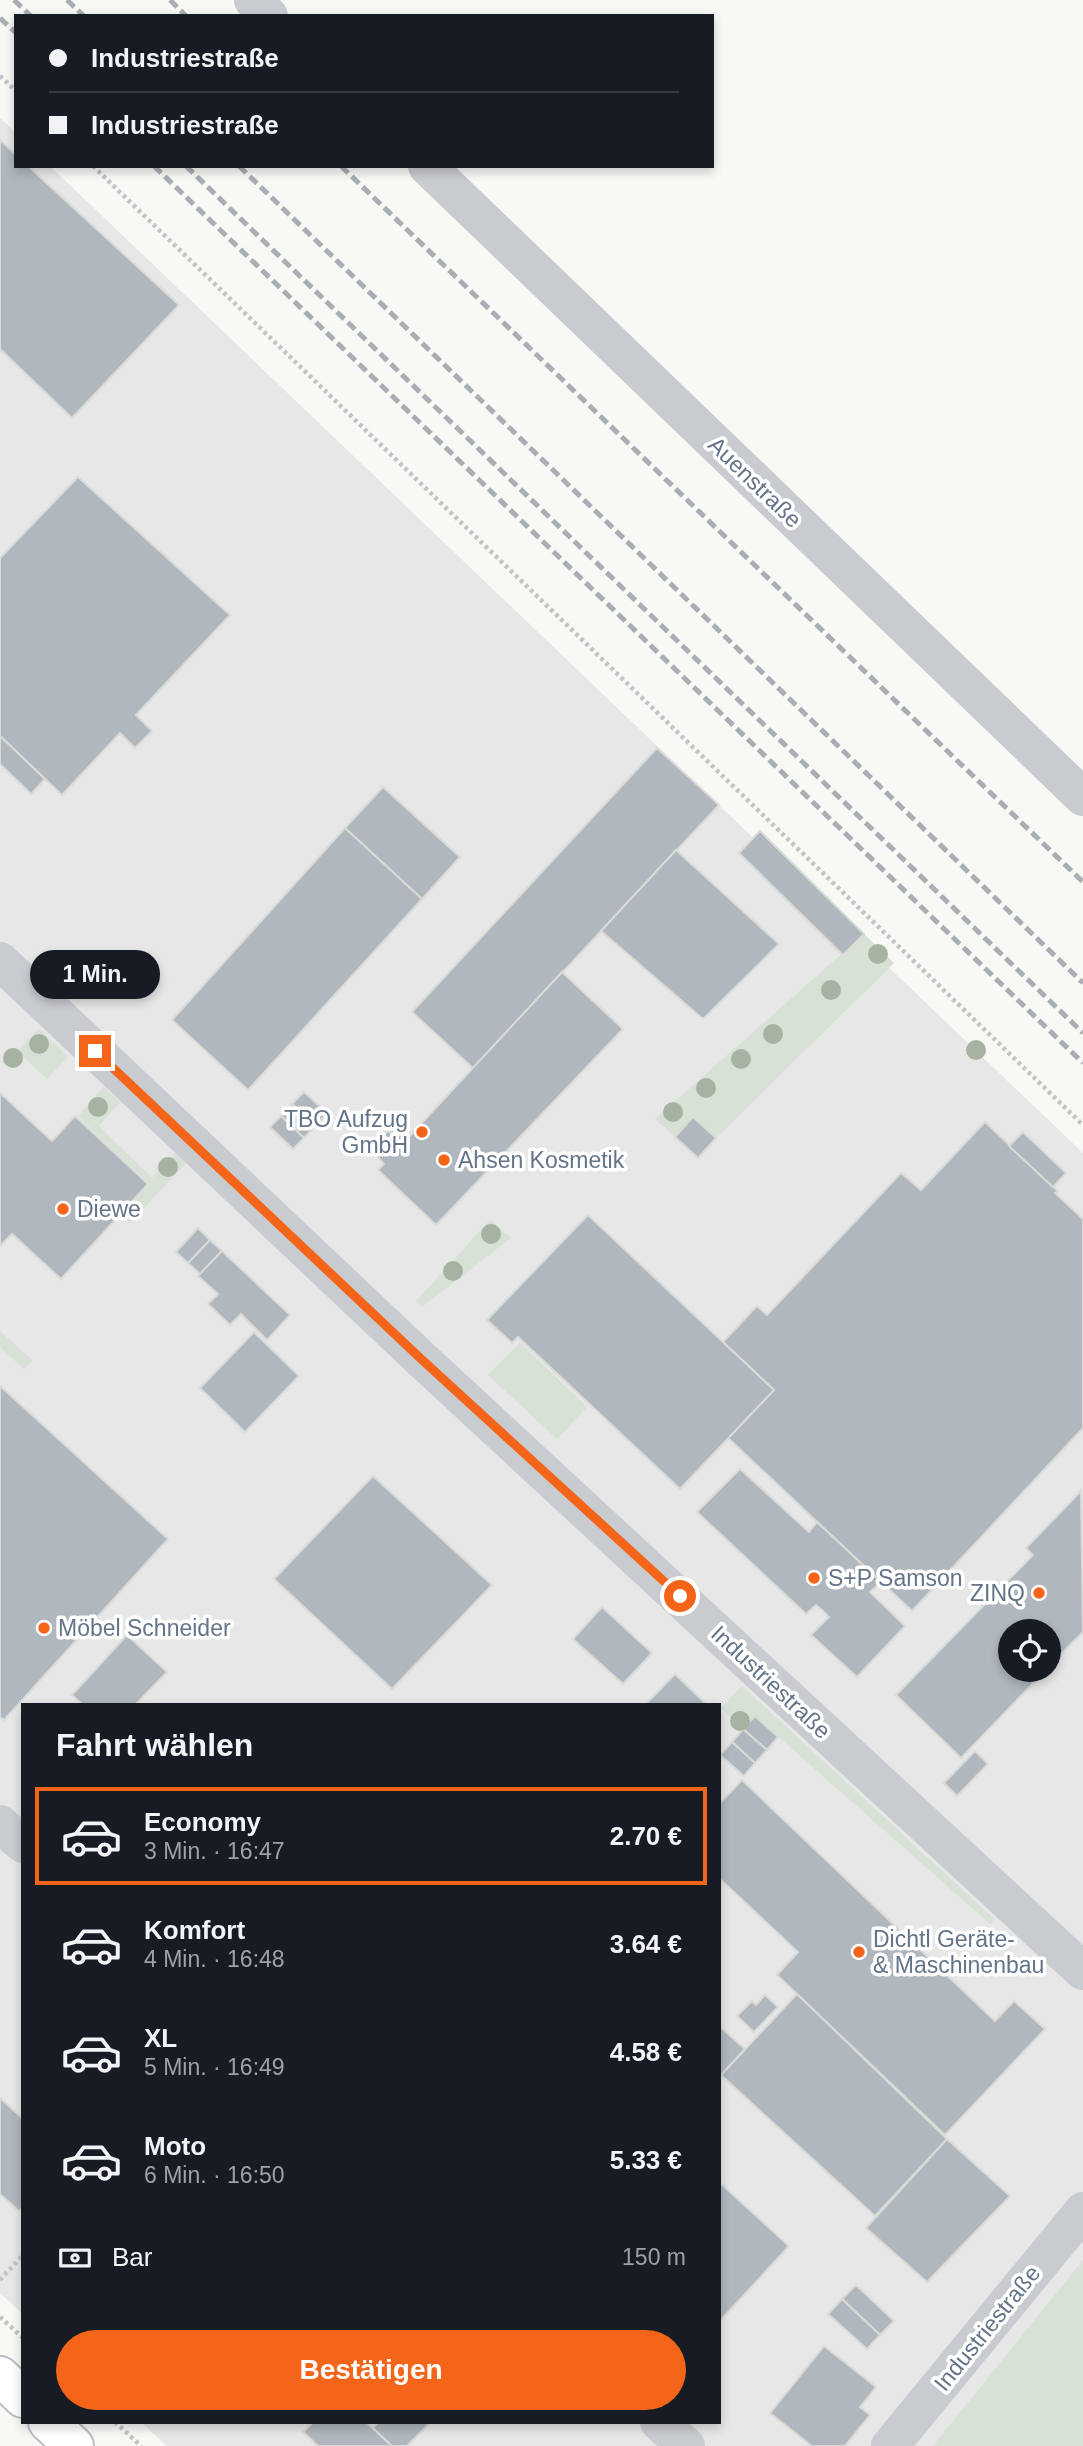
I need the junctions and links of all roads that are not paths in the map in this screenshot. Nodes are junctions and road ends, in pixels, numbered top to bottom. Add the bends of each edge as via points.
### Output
1 (253, 0) edge
2 (268, 14) edge
3 (429, 168) edge
4 (1083, 797) edge
5 (0, 961) edge
6 (0, 1824) edge
7 (21, 1842) edge
8 (1083, 1971) edge
9 (1083, 2211) edge
10 (0, 2376) edge
11 (21, 2396) edge
12 (50, 2424) edge
13 (661, 2424) edge
14 (74, 2446) edge
15 (686, 2446) edge
16 (890, 2446) edge

1 - 2 street
3 - 4 street, Auenstraße
5 - 8 street, Industriestraße via 419,1357
6 - 7 street
9 - 16 street, Industriestraße
10 - 11 main road
12 - 14 main road
13 - 15 street

